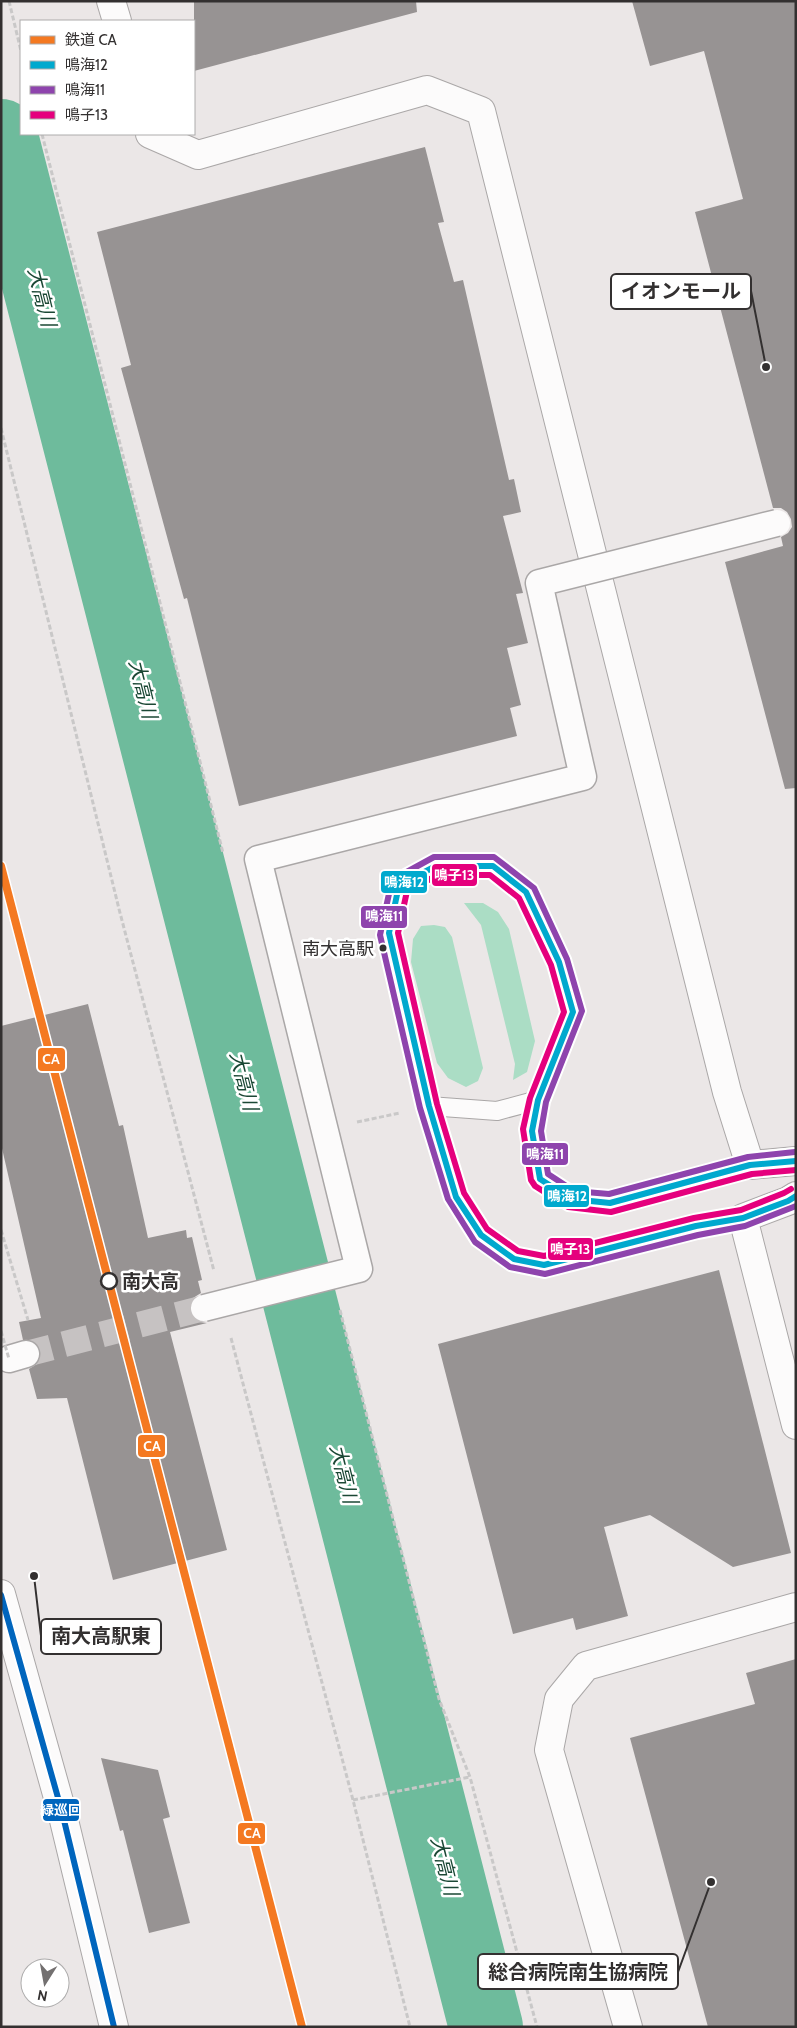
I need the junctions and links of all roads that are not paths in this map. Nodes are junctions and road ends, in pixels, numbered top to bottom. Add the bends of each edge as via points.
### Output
1 (111, 1) edge
2 (117, 20) edge
3 (152, 135) edge
4 (777, 523) dead end
5 (538, 1100) junction
6 (429, 1106) junction
7 (796, 1161) edge
8 (750, 1165) junction
9 (796, 1196) edge
10 (743, 1218) junction
11 (204, 1308) tunnel mouth
12 (796, 1425) edge
13 (1, 1594) edge
14 (796, 1607) edge
15 (114, 2027) edge
16 (628, 2027) edge

1 - 2 street
3 - 8 street via 198,154 427,90 481,111 727,1092
4 - 11 street, bridge via 540,583 583,777 258,859 359,1269
5 - 6 lane via 497,1111
5 - 6 lane via 573,1012 559,962 526,892 493,866 436,866 399,885 388,933
5 - 8 lane via 532,1131 540,1179 571,1199 610,1203
6 - 10 lane via 456,1197 481,1235 514,1259 544,1265 696,1226
7 - 8 street
9 - 10 street
10 - 12 street
13 - 15 street via 62,1812
14 - 16 street via 586,1666 559,1699 549,1750

